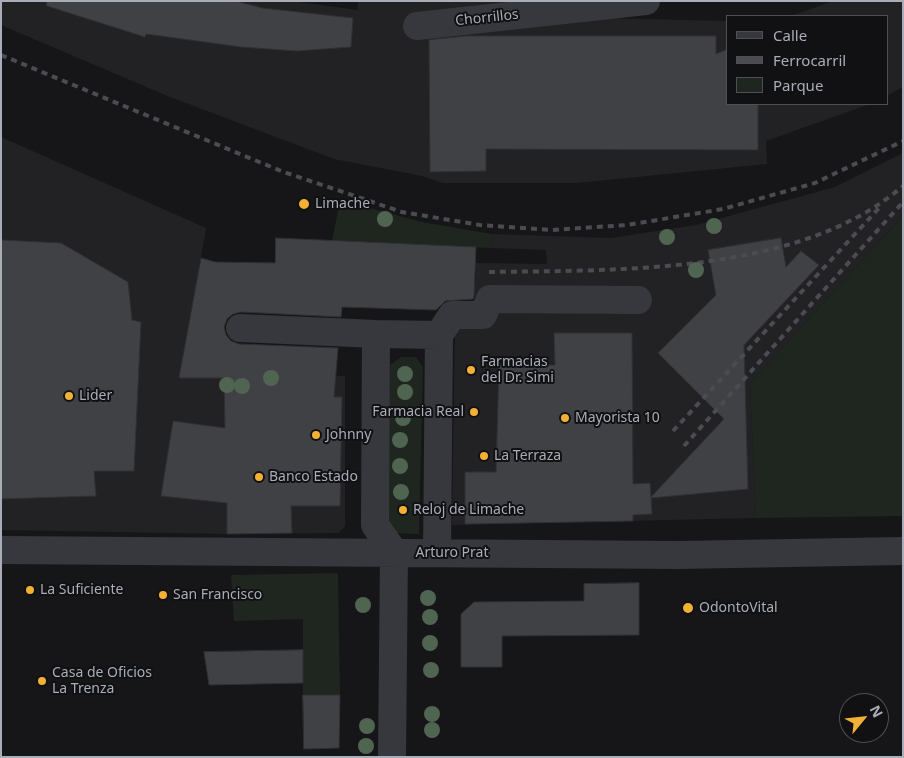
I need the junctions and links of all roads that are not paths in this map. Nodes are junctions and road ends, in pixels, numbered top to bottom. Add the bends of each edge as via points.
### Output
1 (646, 1) edge
2 (417, 26) dead end
3 (638, 300) dead end
4 (240, 328) dead end
5 (376, 334) junction
6 (439, 335) junction
7 (1, 550) edge
8 (903, 551) edge
9 (394, 552) junction
10 (437, 553) junction
11 (392, 757) edge

1 - 2 street, Chorrillos
3 - 6 street via 490,299 483,316 452,315
4 - 5 street
5 - 6 street
5 - 9 street via 374,525
6 - 10 street
7 - 9 street, Arturo Prat
8 - 10 street, Arturo Prat
9 - 10 street, Arturo Prat
9 - 11 street

